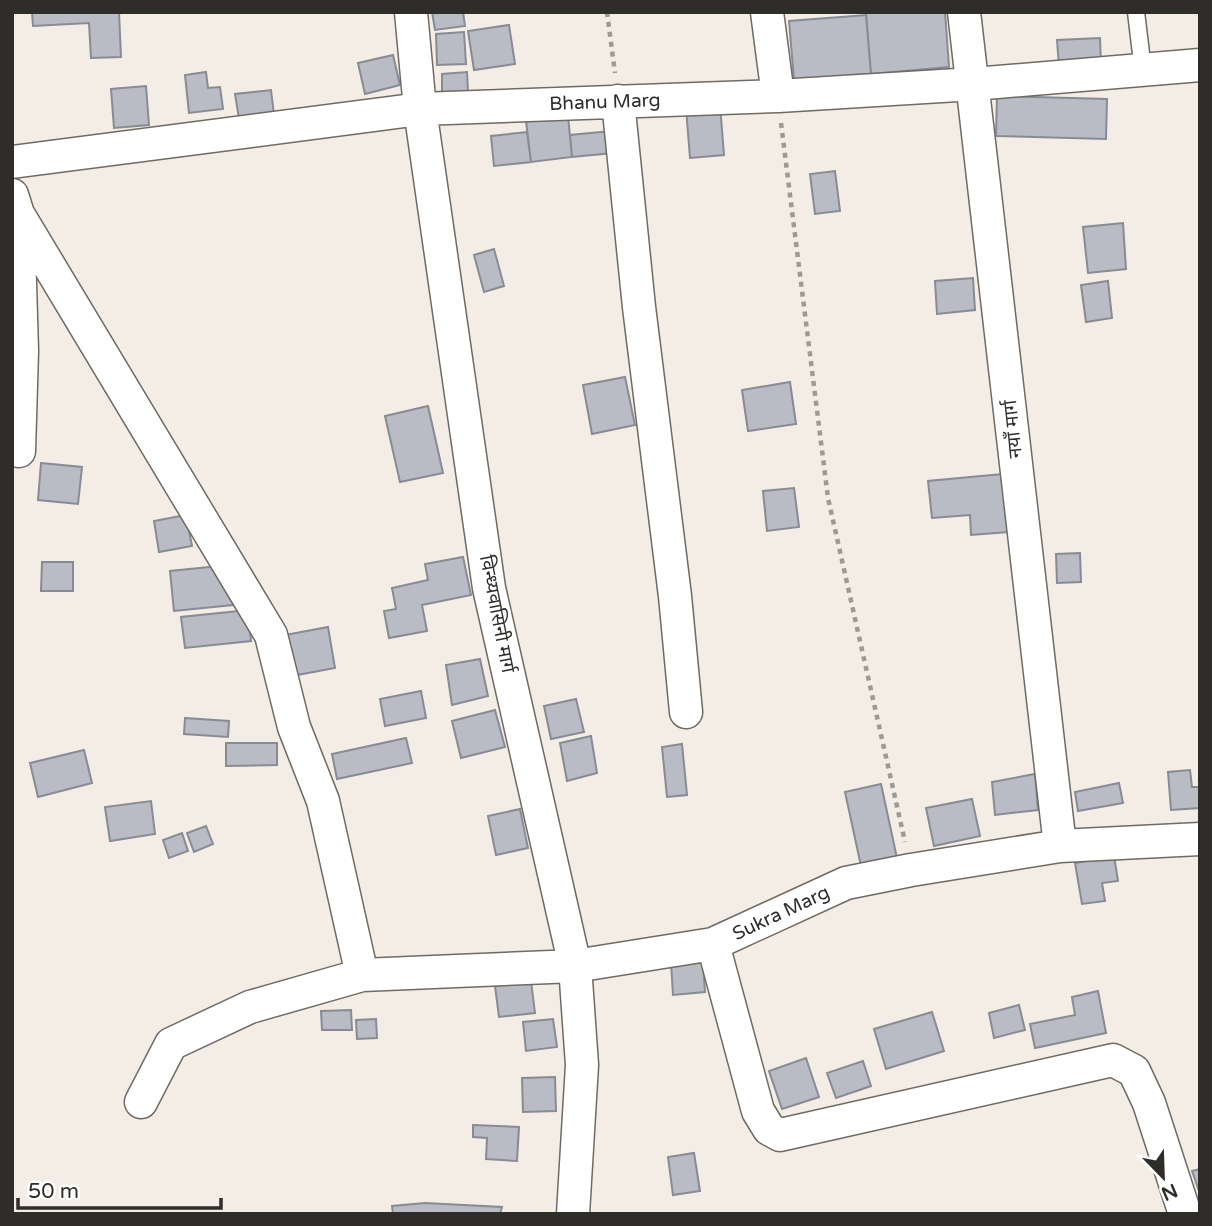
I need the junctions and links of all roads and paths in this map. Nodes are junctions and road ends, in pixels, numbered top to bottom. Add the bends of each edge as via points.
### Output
1 (411, 12) edge
2 (607, 12) edge
3 (767, 12) edge
4 (964, 12) edge
5 (1136, 12) edge
6 (1200, 65) edge
7 (1143, 70) junction
8 (974, 84) junction
9 (778, 96) junction
10 (618, 101) junction
11 (420, 109) junction
12 (12, 162) edge
13 (15, 216) edge
14 (19, 451) dead end
15 (686, 712) dead end
16 (1200, 839) edge
17 (1060, 846) junction
18 (911, 870) junction
19 (713, 944) junction
20 (575, 966) junction
21 (362, 975) junction
22 (141, 1102) dead end
23 (573, 1214) edge
24 (1185, 1214) edge

1 - 11 street, विन्ध्यवासिनी मार्ग
2 - 10 path
3 - 9 street
4 - 8 street, नयाँ मार्ग
5 - 7 lane
6 - 7 street, Bhanu Marg
7 - 8 street, Bhanu Marg
8 - 9 street, Bhanu Marg
8 - 17 street, नयाँ मार्ग
9 - 10 street, Bhanu Marg
9 - 18 path via 828,498
10 - 11 street, Bhanu Marg
10 - 15 street
11 - 12 street, Bhanu Marg
11 - 20 street, विन्ध्यवासिनी मार्ग via 489,588
13 - 14 street via 22,351
13 - 21 street via 271,635 294,727 323,801
16 - 17 street, Sukra Marg
17 - 18 street, Sukra Marg
18 - 19 street, Sukra Marg via 846,883
19 - 20 street, Sukra Marg
19 - 24 street via 758,1111 769,1129 780,1135 1113,1060 1134,1071 1149,1103
20 - 21 street, Sukra Marg
20 - 23 street, विन्ध्यवासिनी मार्ग via 582,1065
21 - 22 street, Sukra Marg via 250,1007 171,1044

